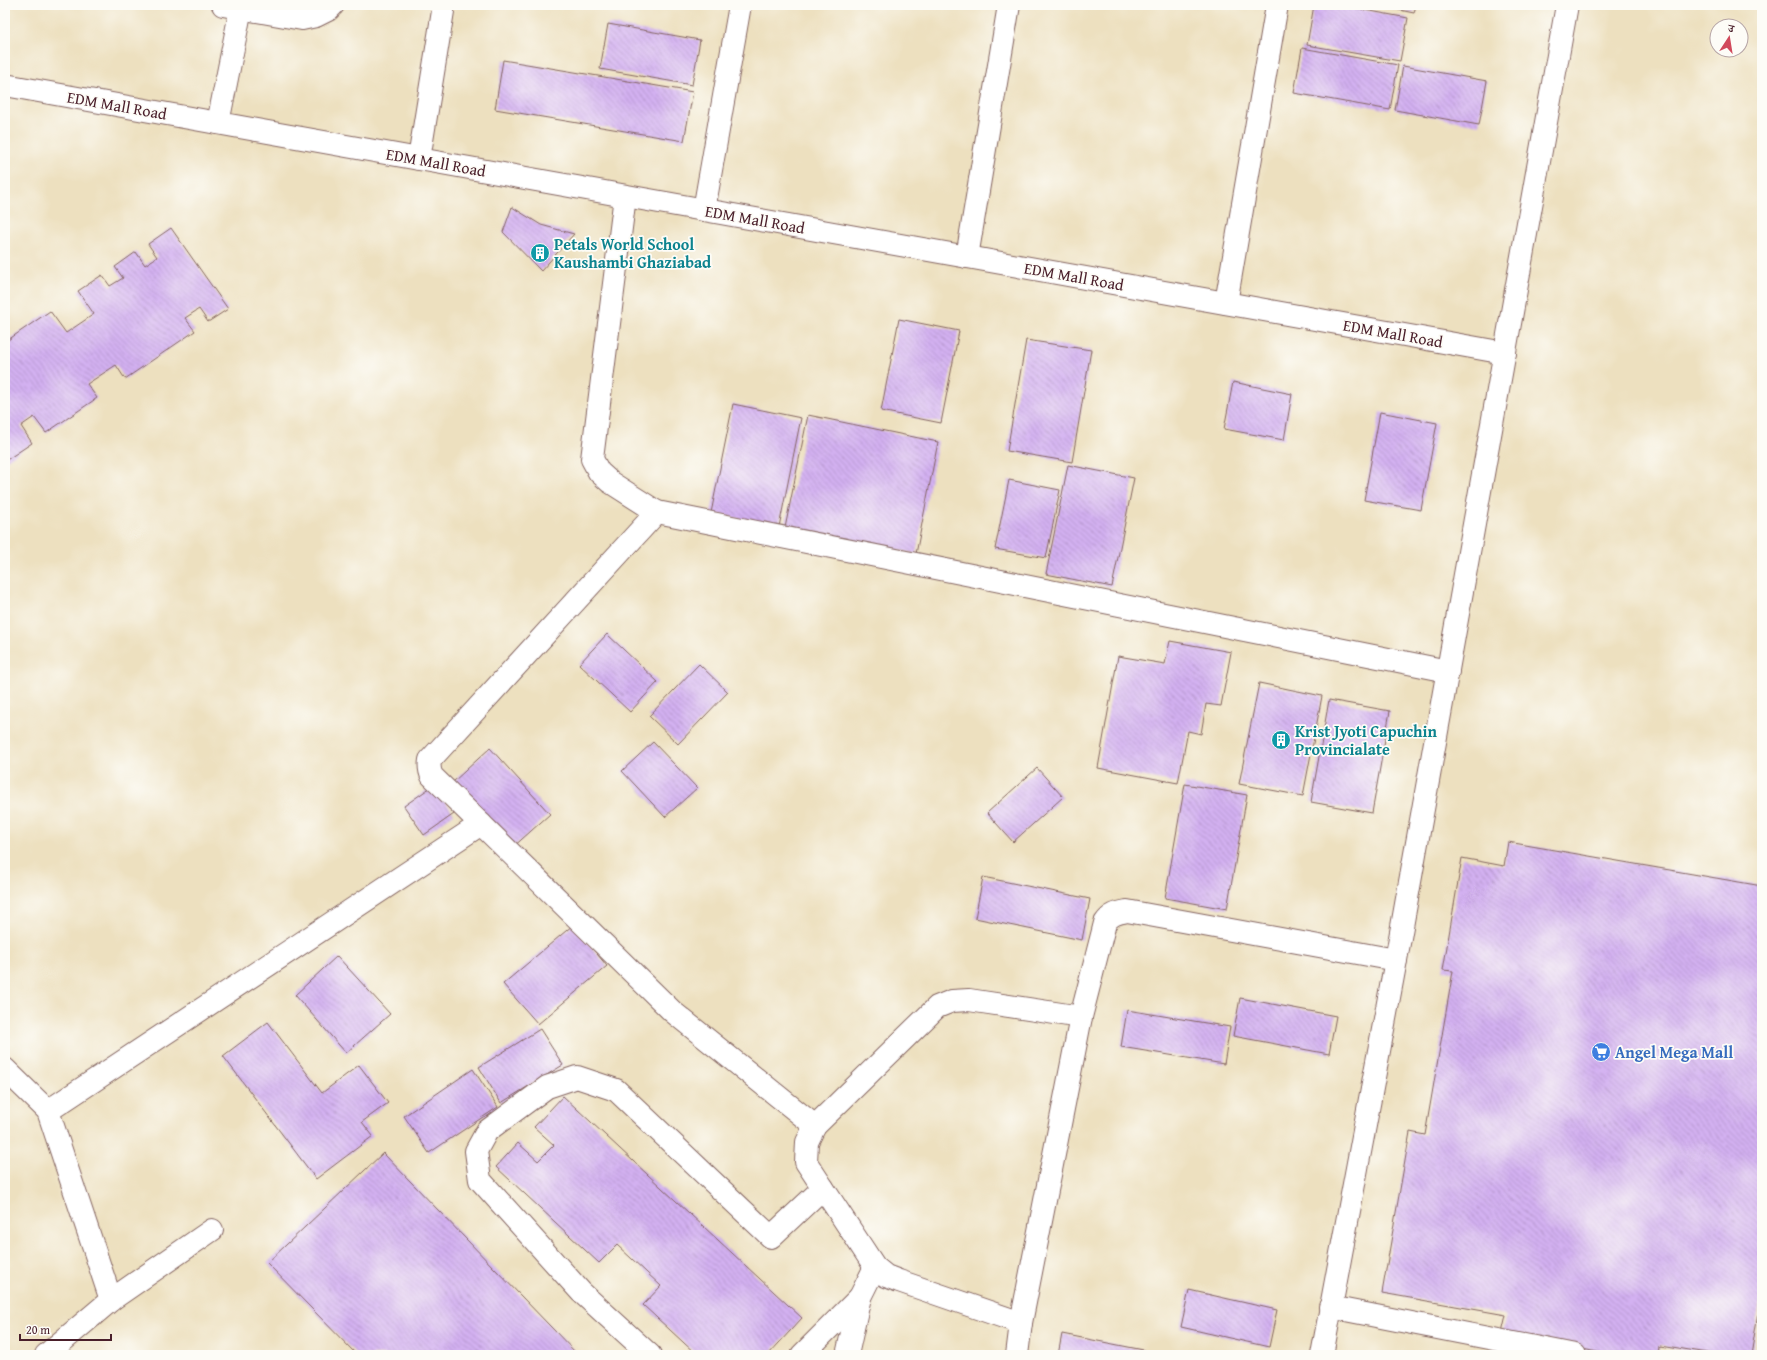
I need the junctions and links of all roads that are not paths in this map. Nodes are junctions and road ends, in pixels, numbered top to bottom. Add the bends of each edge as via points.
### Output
1 (333, 5) edge
2 (444, 5) edge
3 (740, 5) edge
4 (1009, 5) edge
5 (1277, 5) edge
6 (1567, 5) edge
7 (232, 7) edge
8 (5, 85) edge
9 (218, 123) junction
10 (419, 159) junction
11 (625, 196) junction
12 (704, 210) junction
13 (967, 257) junction
14 (1226, 303) junction
15 (1505, 353) junction
16 (657, 512) junction
17 (1448, 671) junction
18 (481, 824) junction
19 (1396, 960) junction
20 (1081, 1018) junction
21 (5, 1068) edge
22 (48, 1111) junction
23 (815, 1126) junction
24 (823, 1188) junction
25 (212, 1230) dead end
26 (875, 1267) junction
27 (860, 1297) junction
28 (112, 1300) junction
29 (1330, 1307) junction
30 (1021, 1323) junction
31 (46, 1355) edge
32 (650, 1355) edge
33 (802, 1355) edge
34 (847, 1355) edge
35 (1017, 1355) edge
36 (1322, 1355) edge
37 (1576, 1355) edge

1 - 7 street via 316,16 302,19
2 - 10 street
3 - 12 street
4 - 13 street
5 - 14 street
6 - 15 street
7 - 9 street
8 - 9 street, EDM Mall Road
9 - 10 street, EDM Mall Road
10 - 11 street, EDM Mall Road
11 - 12 street, EDM Mall Road
11 - 16 street via 592,459 599,472 610,482
12 - 13 street, EDM Mall Road
13 - 14 street, EDM Mall Road
14 - 15 street, EDM Mall Road
15 - 17 street
16 - 17 street
16 - 18 street via 430,760 432,776
17 - 19 street
18 - 22 street
18 - 23 street via 673,1012
19 - 20 street via 1127,911 1116,913 1105,923
19 - 29 street
20 - 23 street via 969,1000 952,1001 937,1007
20 - 30 street
21 - 22 street
22 - 28 street
23 - 24 street via 806,1142 806,1162
24 - 26 street
24 - 32 street via 771,1237 616,1090 577,1077 546,1087 487,1132 476,1151 480,1180 581,1292
25 - 28 street
26 - 27 street
26 - 30 street via 886,1276 899,1281
27 - 33 street
27 - 34 street
28 - 31 street
29 - 36 street
29 - 37 street
30 - 35 street

